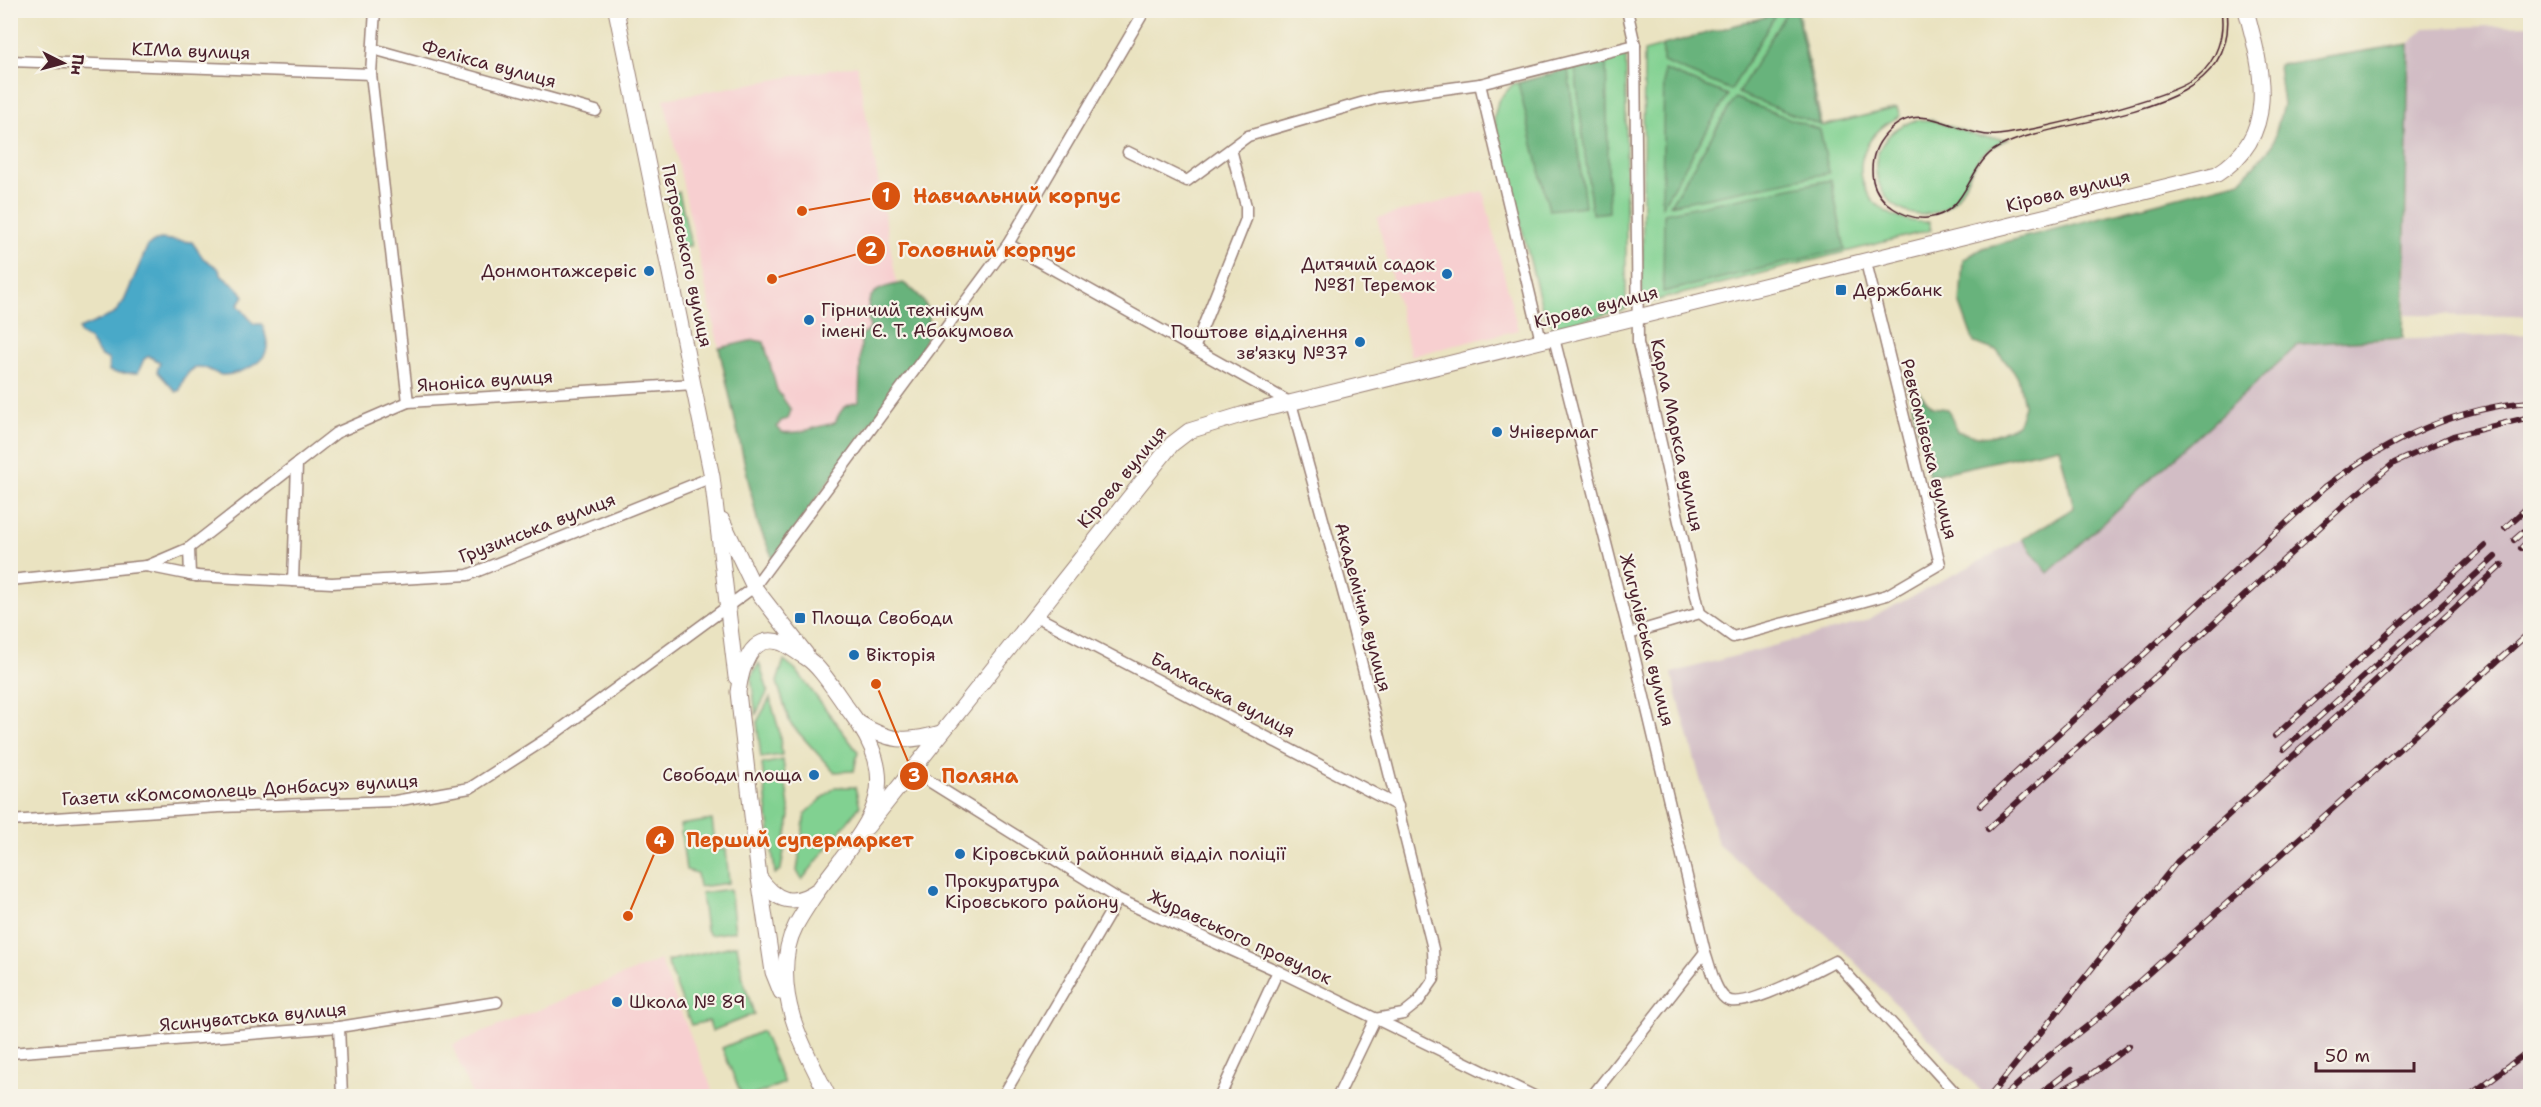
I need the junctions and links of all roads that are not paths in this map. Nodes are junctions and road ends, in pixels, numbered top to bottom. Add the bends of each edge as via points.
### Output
1 (375, 10) edge
2 (616, 10) edge
3 (1144, 10) edge
4 (1627, 10) edge
5 (2246, 10) edge
6 (1635, 45) junction
7 (373, 49) junction
8 (10, 61) edge
9 (371, 74) junction
10 (1480, 84) junction
11 (596, 111) dead end
12 (1231, 149) junction
13 (1128, 152) dead end
14 (1008, 244) junction
15 (1866, 262) junction
16 (1637, 316) junction
17 (1547, 339) junction
18 (1194, 349) junction
19 (694, 384) junction
20 (408, 402) junction
21 (1291, 404) junction
22 (297, 464) junction
23 (712, 477) junction
24 (717, 509) junction
25 (189, 548) junction
26 (146, 566) junction
27 (193, 575) junction
28 (10, 580) edge
29 (293, 581) junction
30 (332, 583) junction
31 (754, 587) junction
32 (728, 609) junction
33 (1700, 613) junction
34 (1034, 615) junction
35 (1629, 634) junction
36 (811, 660) junction
37 (738, 692) junction
38 (858, 723) junction
39 (941, 733) junction
40 (911, 770) junction
41 (1398, 806) junction
42 (10, 821) edge
43 (867, 826) junction
44 (759, 877) junction
45 (819, 889) junction
46 (1118, 899) junction
47 (1705, 952) junction
48 (1278, 971) junction
49 (497, 1002) dead end
50 (1375, 1019) junction
51 (339, 1028) junction
52 (794, 1029) junction
53 (10, 1053) edge
54 (342, 1096) edge
55 (828, 1096) edge
56 (1003, 1096) edge
57 (1220, 1096) edge
58 (1338, 1096) edge
59 (1534, 1096) edge
60 (1592, 1096) edge
61 (1958, 1096) edge

1 - 7 street
2 - 19 main road, Петровського вулиця
3 - 14 street, Газети «Комсомолець Донбасу» вулиця
4 - 6 street, Карла Маркса вулиця
5 - 15 main road, Кірова вулиця via 2262,76 2258,123 2246,148 2217,174
6 - 10 street
6 - 16 street, Карла Маркса вулиця
7 - 9 street
7 - 11 street, Фелікса вулиця
8 - 9 street, КІМа вулиця
9 - 20 street
10 - 12 street via 1378,98 1248,136
10 - 17 street, Жигулівська вулиця
12 - 13 street via 1187,181
12 - 18 street via 1246,219
14 - 18 street
14 - 31 street, Газети «Комсомолець Донбасу» вулиця
15 - 16 main road, Кірова вулиця
15 - 33 street, Ревкомівська вулиця via 1940,564 1887,595 1733,637
16 - 17 main road, Кірова вулиця
16 - 33 street, Карла Маркса вулиця via 1638,343
17 - 21 main road, Кірова вулиця
17 - 35 street, Жигулівська вулиця
18 - 21 street
19 - 20 street, Яноніса вулиця
19 - 23 main road, Петровського вулиця
20 - 22 street, Яноніса вулиця via 336,434
21 - 34 main road, Кірова вулиця via 1240,415 1179,437
21 - 41 street, Академічна вулиця
22 - 25 street, Яноніса вулиця
22 - 29 street
23 - 24 main road, Петровського вулиця
23 - 30 street, Грузинська вулиця via 468,575
24 - 31 main road
24 - 32 main road
25 - 26 street, Яноніса вулиця
25 - 27 street
26 - 27 street, Грузинська вулиця
26 - 28 street, Грузинська вулиця
27 - 29 street, Грузинська вулиця
27 - 30 street, Грузинська вулиця
29 - 30 street, Грузинська вулиця
31 - 32 street, Газети «Комсомолець Донбасу» вулиця
31 - 36 main road
32 - 37 main road
32 - 42 street, Газети «Комсомолець Донбасу» вулиця via 554,734 470,788 394,801 219,807
33 - 35 street
34 - 39 main road, Кірова вулиця
34 - 41 street, Балхаська вулиця
35 - 47 street, Жигулівська вулиця
36 - 37 main road, Кірова вулиця via 781,643 759,645 743,663
36 - 38 main road, Кірова вулиця
37 - 44 main road, Кірова вулиця
38 - 39 main road, Кірова вулиця via 895,739 918,740
38 - 43 main road, Кірова вулиця via 880,773 879,794
39 - 40 main road, Кірова вулиця
40 - 43 main road, Кірова вулиця
40 - 46 street, Журавського провулок
41 - 50 street, Академічна вулиця via 1431,939 1434,979 1418,1002 1403,1014
43 - 45 main road, Кірова вулиця
44 - 45 main road, Кірова вулиця via 766,888 788,901 804,900
44 - 52 main road via 773,972
45 - 52 main road, Кірова вулиця via 794,926 788,947 785,973
46 - 48 street, Журавського провулок
46 - 56 street
47 - 60 street
47 - 61 street, Жигулівська вулиця via 1717,987 1725,999 1733,1002 1753,999 1835,961
48 - 50 street, Журавського провулок
48 - 57 street
49 - 51 street, Ясинуватська вулиця
50 - 58 street
50 - 59 street, Журавського провулок
51 - 53 street, Ясинуватська вулиця
51 - 54 street
52 - 55 main road, Кірова вулиця

